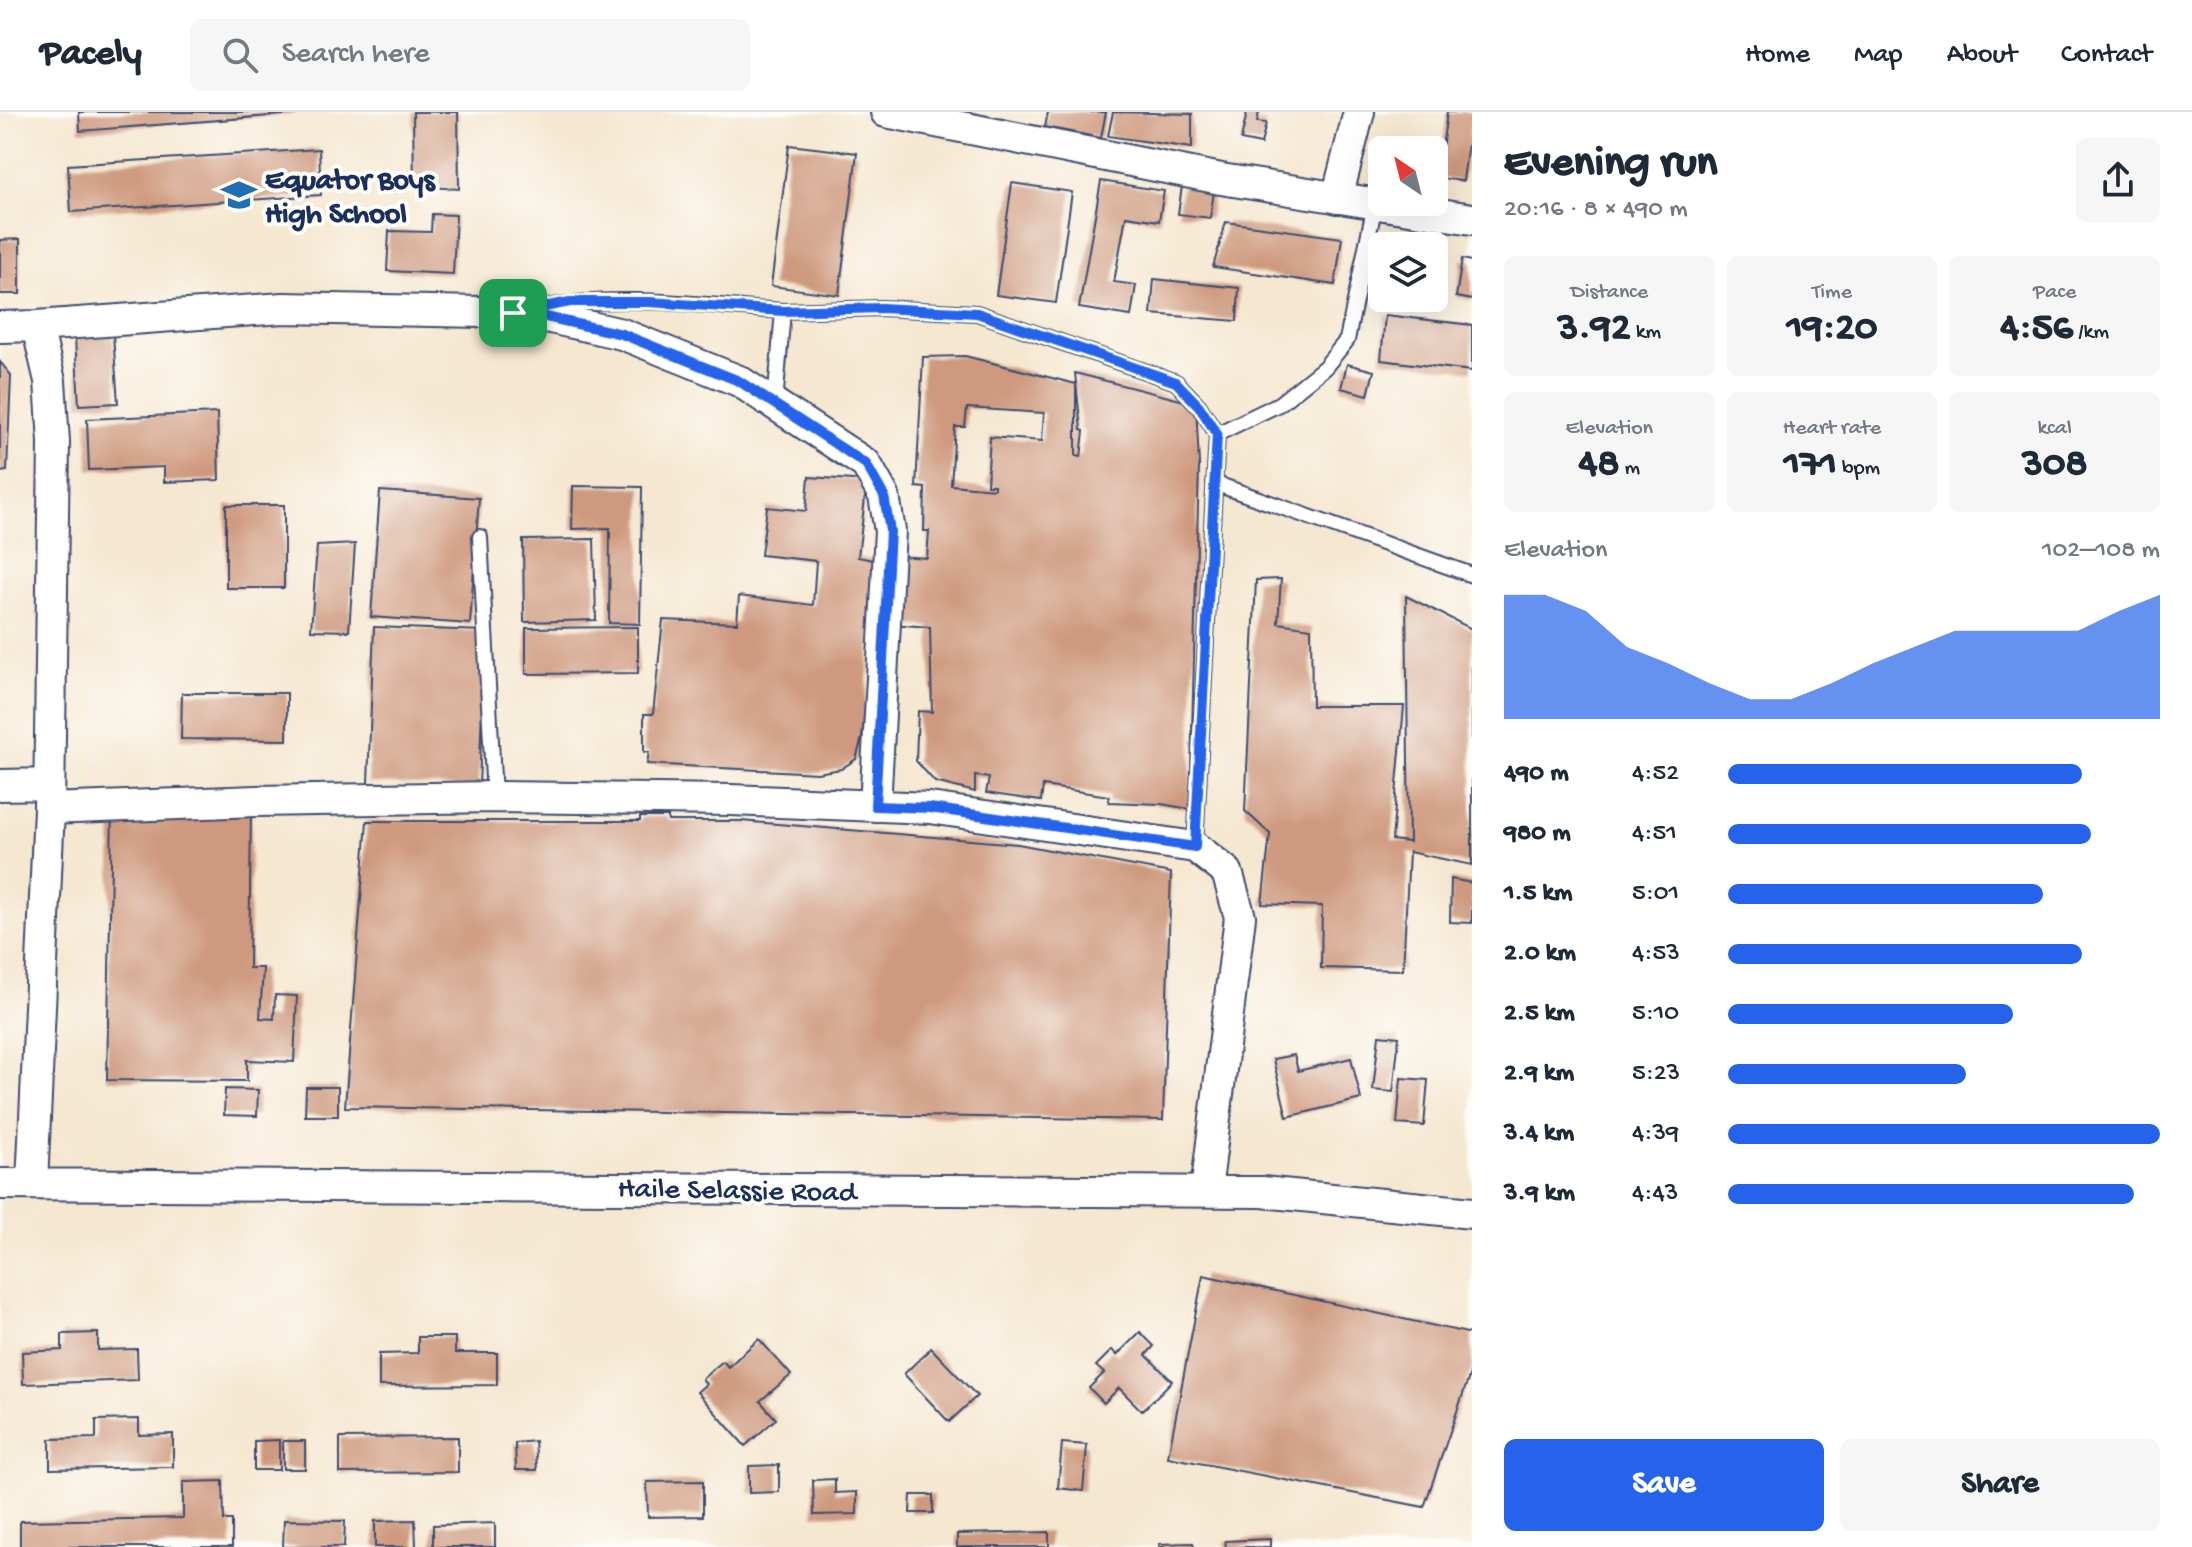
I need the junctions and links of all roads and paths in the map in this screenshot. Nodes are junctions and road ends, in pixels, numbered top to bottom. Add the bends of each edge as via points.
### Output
1 (886, 112) edge
2 (1359, 112) edge
3 (1337, 198) junction
4 (1368, 203) edge
5 (1448, 215) edge
6 (1373, 216) edge
7 (1472, 219) edge
8 (783, 311) junction
9 (513, 313) junction
10 (37, 326) junction
11 (0, 327) edge
12 (775, 404) junction
13 (1217, 434) junction
14 (1214, 483) junction
15 (480, 537) dead end
16 (1472, 575) edge
17 (0, 785) edge
18 (49, 796) junction
19 (494, 797) junction
20 (875, 806) junction
21 (1195, 847) junction
22 (0, 1184) edge
23 (32, 1184) junction
24 (1206, 1191) junction
25 (1472, 1213) edge

1 - 3 street
2 - 3 street
3 - 4 street
5 - 7 street
6 - 13 lane via 1347,340 1325,367 1279,404
8 - 9 lane via 570,302
8 - 12 lane
8 - 13 lane via 881,308 977,313 1176,382
9 - 10 street via 283,308
9 - 12 street via 622,334 739,381
10 - 11 street
10 - 18 street via 50,381 54,442
12 - 20 street via 866,464 884,496 890,531
13 - 14 lane
14 - 16 lane
14 - 21 lane
15 - 19 lane
17 - 18 street
18 - 19 street via 256,801
18 - 23 street
19 - 20 street
20 - 21 street via 930,808
21 - 24 street via 1227,872 1240,917
22 - 23 street, Haile Selassie Road
23 - 24 street, Haile Selassie Road
24 - 25 street, Haile Selassie Road

